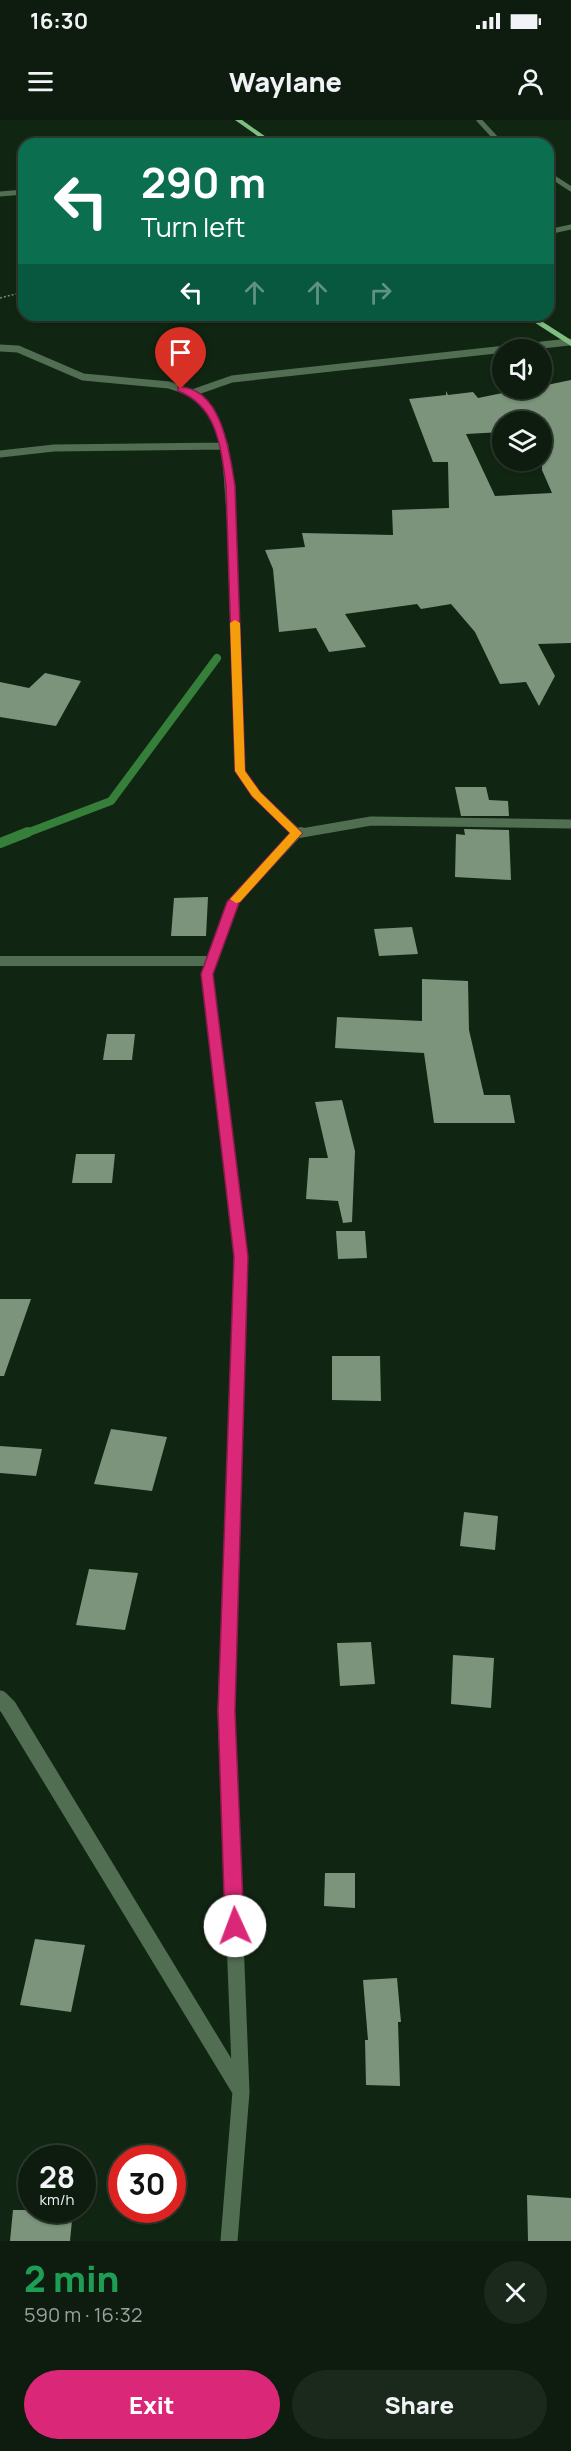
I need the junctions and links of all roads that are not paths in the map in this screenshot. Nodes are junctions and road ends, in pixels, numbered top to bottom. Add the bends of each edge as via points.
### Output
1 (238, 120) edge
2 (479, 120) edge
3 (264, 138) edge
4 (496, 138) edge
5 (554, 178) edge
6 (571, 189) edge
7 (18, 192) edge
8 (0, 194) edge
9 (571, 227) edge
10 (554, 231) edge
11 (536, 321) edge
12 (570, 343) edge
13 (0, 348) edge
14 (192, 393) junction
15 (225, 446) junction
16 (0, 454) edge
17 (571, 824) edge
18 (297, 833) junction
19 (0, 961) edge
20 (212, 961) junction
21 (0, 1699) edge
22 (241, 2092) junction
23 (229, 2241) edge

1 - 3 main road
2 - 4 street
5 - 6 street
7 - 8 street
9 - 10 street
11 - 12 main road
12 - 14 street via 232,379
13 - 14 street via 18,349 83,377 169,385
14 - 15 street via 212,410
15 - 16 street via 54,448
15 - 18 street via 230,486 240,771 256,794
17 - 18 street via 371,821
18 - 20 street via 233,902
19 - 20 street
20 - 22 street via 207,974 241,1257 226,1711
21 - 22 street
22 - 23 street

